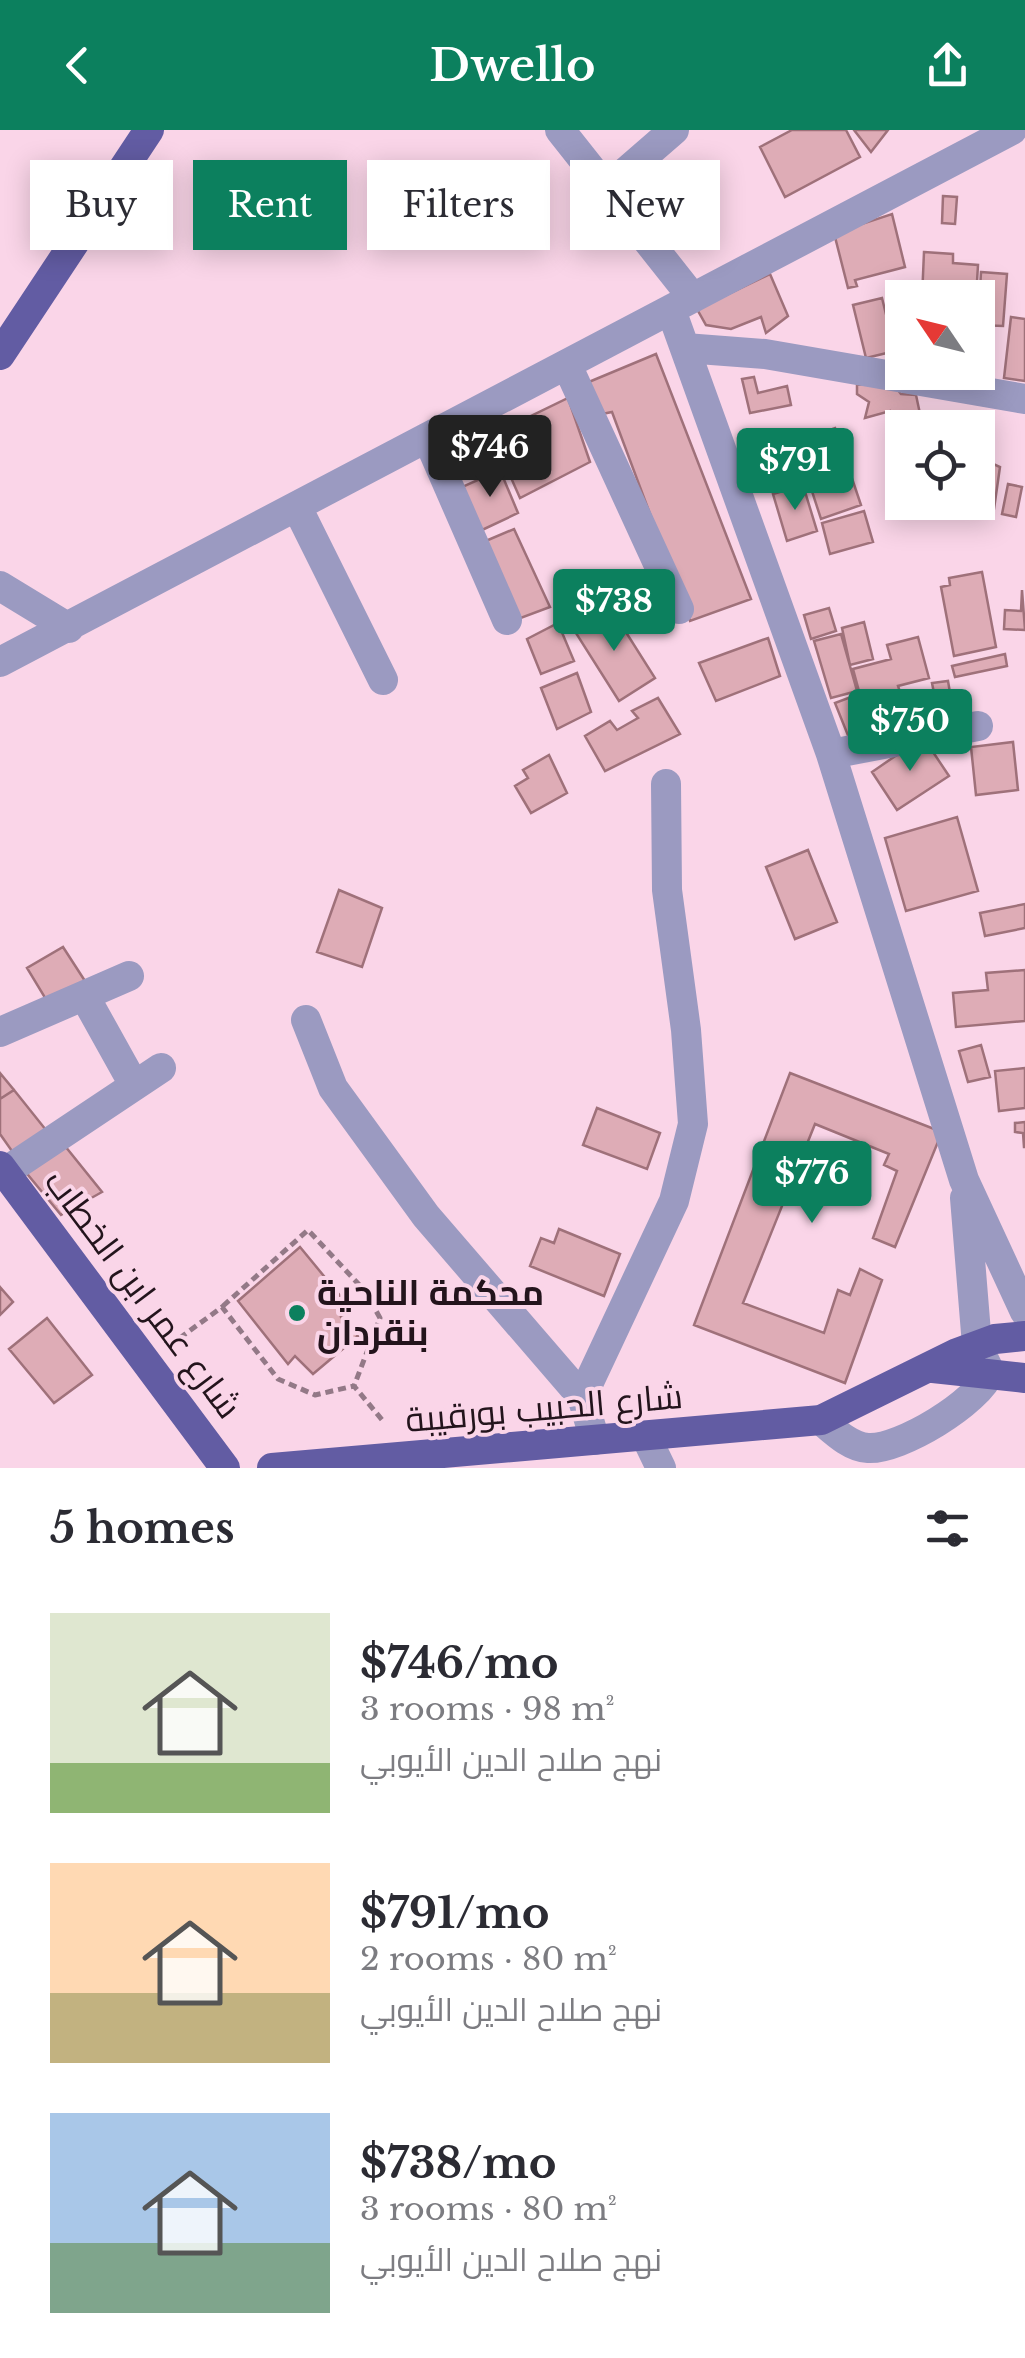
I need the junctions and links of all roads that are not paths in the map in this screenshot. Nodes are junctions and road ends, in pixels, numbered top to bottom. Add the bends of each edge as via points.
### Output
1 (149, 130) edge
2 (560, 130) edge
3 (674, 130) edge
4 (1012, 130) edge
5 (583, 160) edge
6 (639, 160) edge
7 (646, 250) edge
8 (682, 304) junction
9 (685, 348) junction
10 (0, 355) edge
11 (567, 365) junction
12 (1025, 399) edge
13 (428, 438) junction
14 (297, 508) junction
15 (0, 586) edge
16 (678, 610) dead end
17 (508, 620) dead end
18 (69, 628) junction
19 (0, 662) edge
20 (382, 680) dead end
21 (978, 726) dead end
22 (831, 754) junction
23 (666, 784) dead end
24 (129, 976) dead end
25 (86, 997) junction
26 (306, 1020) dead end
27 (0, 1032) edge
28 (161, 1068) dead end
29 (134, 1086) junction
30 (2, 1169) edge
31 (964, 1180) junction
32 (1025, 1312) edge
33 (1025, 1336) edge
34 (984, 1359) junction
35 (1025, 1378) edge
36 (582, 1396) junction
37 (821, 1420) junction
38 (646, 1437) junction
39 (596, 1440) junction
40 (853, 1456) edge
41 (225, 1468) edge
42 (272, 1468) edge
43 (661, 1468) edge

1 - 10 main road
2 - 5 street
3 - 6 street
4 - 8 street
7 - 8 street
8 - 9 street
8 - 11 street
9 - 12 street via 765,354
9 - 22 street
11 - 13 street
11 - 16 street
13 - 14 street
13 - 17 street
14 - 18 street
14 - 20 street
15 - 18 street
18 - 19 street
21 - 22 street
22 - 31 street
23 - 36 street via 666,890 693,1124 674,1201
24 - 25 street
25 - 27 street
25 - 29 street
26 - 36 street via 333,1088 426,1216
28 - 29 street
29 - 30 street
30 - 41 main road, شارع عمر ابن الخطاب
31 - 32 street
31 - 34 street
33 - 34 main road, شارع الحبيب بورقيبة
34 - 35 main road
34 - 37 main road, شارع الحبيب بورقيبة via 933,1368
34 - 40 street via 978,1394 958,1409
36 - 39 street
37 - 38 main road, شارع الحبيب بورقيبة
37 - 40 street
38 - 39 main road, شارع الحبيب بورقيبة
38 - 43 street
39 - 42 main road, شارع الحبيب بورقيبة

